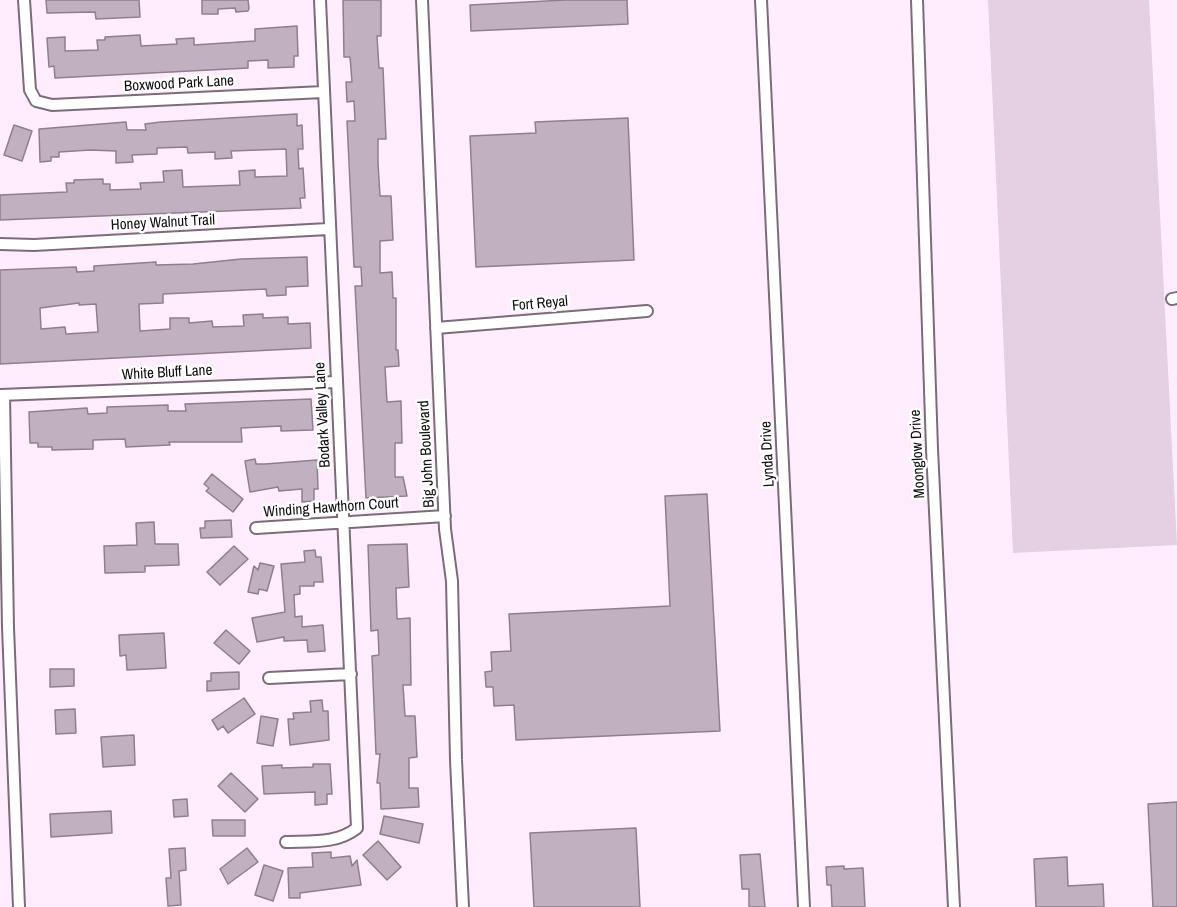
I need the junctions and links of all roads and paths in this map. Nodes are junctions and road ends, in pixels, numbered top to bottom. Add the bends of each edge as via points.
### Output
1 (24, 0) edge
2 (320, 0) edge
3 (422, 0) edge
4 (760, 0) edge
5 (917, 0) edge
6 (323, 92) junction
7 (328, 229) junction
8 (0, 244) edge
9 (647, 310) dead end
10 (436, 328) junction
11 (336, 382) junction
12 (2, 395) edge
13 (445, 516) junction
14 (343, 521) junction
15 (256, 528) dead end
16 (4, 627) edge
17 (351, 674) junction
18 (269, 678) dead end
19 (286, 842) dead end
20 (19, 907) edge
21 (463, 907) edge
22 (804, 907) edge
23 (954, 907) edge

1 - 6 street, Boxwood Park Lane via 30,90 36,100 52,105
2 - 6 street, Bodark Valley Lane
3 - 10 street, Big John Boulevard
4 - 22 street, Lynda Drive
5 - 23 street, Moonglow Drive via 932,448
6 - 7 street, Bodark Valley Lane
7 - 8 street, Honey Walnut Trail
7 - 11 street, Bodark Valley Lane
9 - 10 street, Fort Reyal
10 - 13 street, Big John Boulevard
11 - 12 street, White Bluff Lane
11 - 14 street, Bodark Valley Lane
12 - 16 street
13 - 14 street, Winding Hawthorn Court
13 - 21 street, Big John Boulevard via 452,581
14 - 15 street, Winding Hawthorn Court
14 - 17 street, Bodark Valley Lane
16 - 20 street
17 - 18 street
17 - 19 street, Bodark Valley Lane via 357,828 334,840

